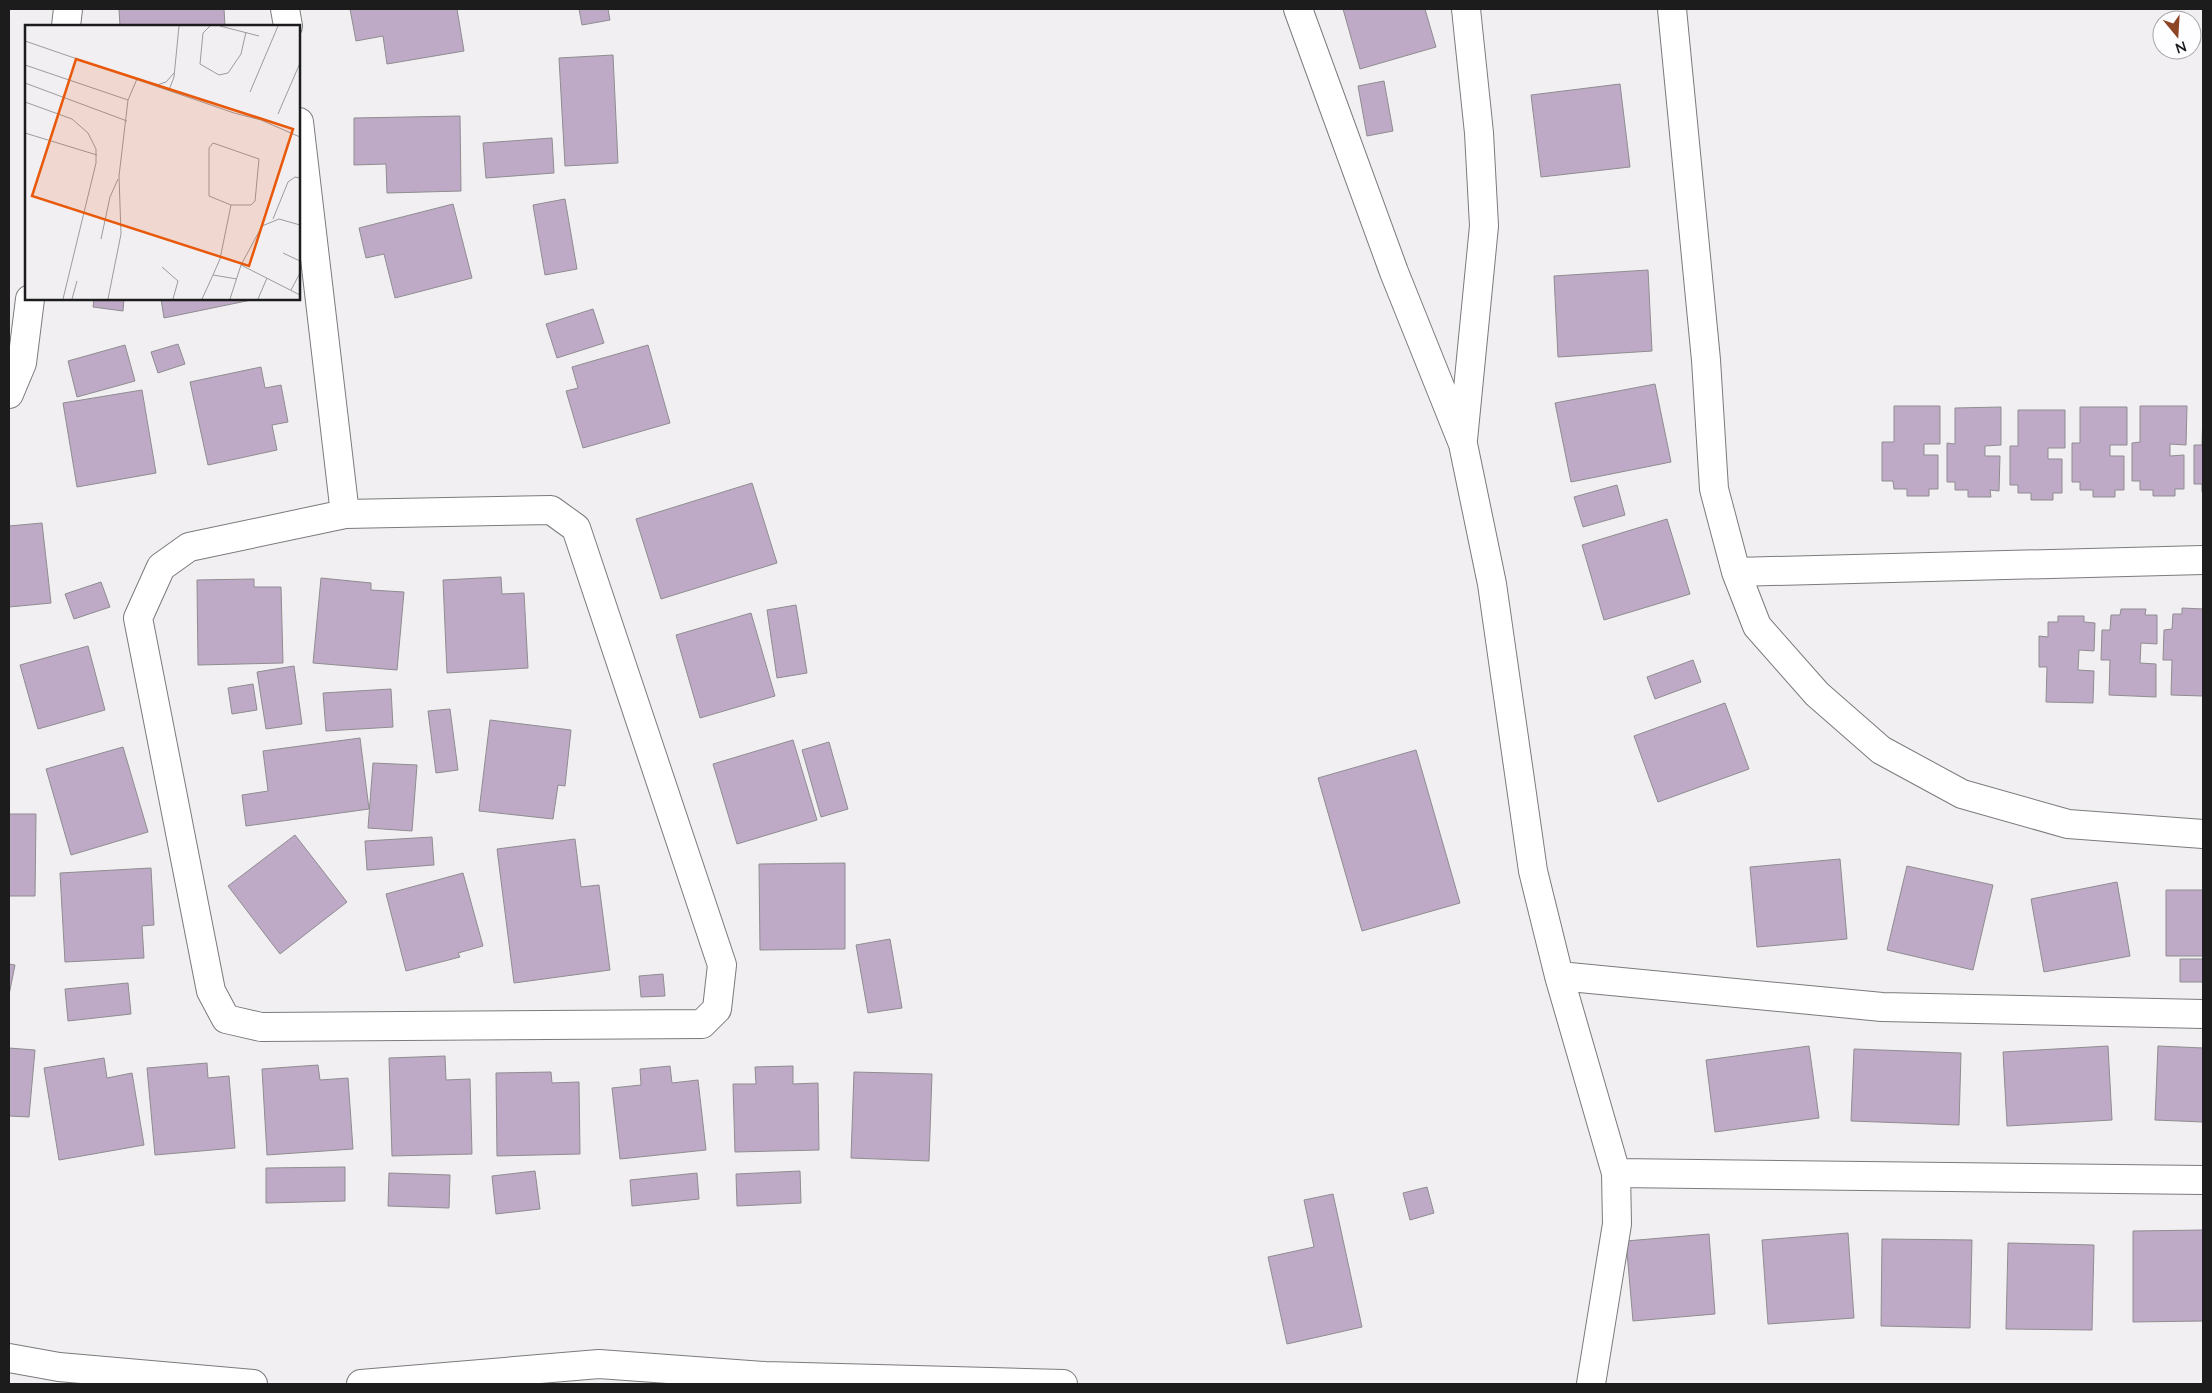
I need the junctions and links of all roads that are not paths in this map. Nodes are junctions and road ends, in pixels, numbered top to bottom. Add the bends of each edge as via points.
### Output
1 (68, 9) edge
2 (286, 9) edge
3 (1298, 9) edge
4 (1466, 9) edge
5 (1672, 9) edge
6 (66, 25) edge
7 (288, 25) edge
8 (300, 131) edge
9 (30, 300) edge
10 (9, 394) edge
11 (1463, 444) junction
12 (345, 514) junction
13 (2203, 560) edge
14 (1736, 572) junction
15 (2203, 834) edge
16 (1559, 976) junction
17 (2203, 1014) edge
18 (1616, 1173) junction
19 (2203, 1180) edge
20 (9, 1358) edge
21 (253, 1384) edge
22 (361, 1384) edge
23 (1064, 1384) edge
24 (1591, 1384) edge

1 - 6 street
2 - 7 street
3 - 11 street via 1394,272
4 - 11 street via 1479,133 1484,226
5 - 14 street via 1706,360 1714,489
8 - 12 street
9 - 10 street via 22,363
11 - 16 street via 1492,584 1533,871
12 - 12 street via 189,547 161,567 138,618 210,991 226,1019 261,1027 702,1024 717,1009 722,965 576,528 551,510
13 - 14 street
14 - 15 street via 1757,626 1817,694 1881,750 1962,794 2068,824
16 - 17 street via 1882,1007
16 - 18 street
18 - 19 street
18 - 24 street via 1616,1224
20 - 21 street via 59,1367
22 - 23 street via 599,1364 765,1376

